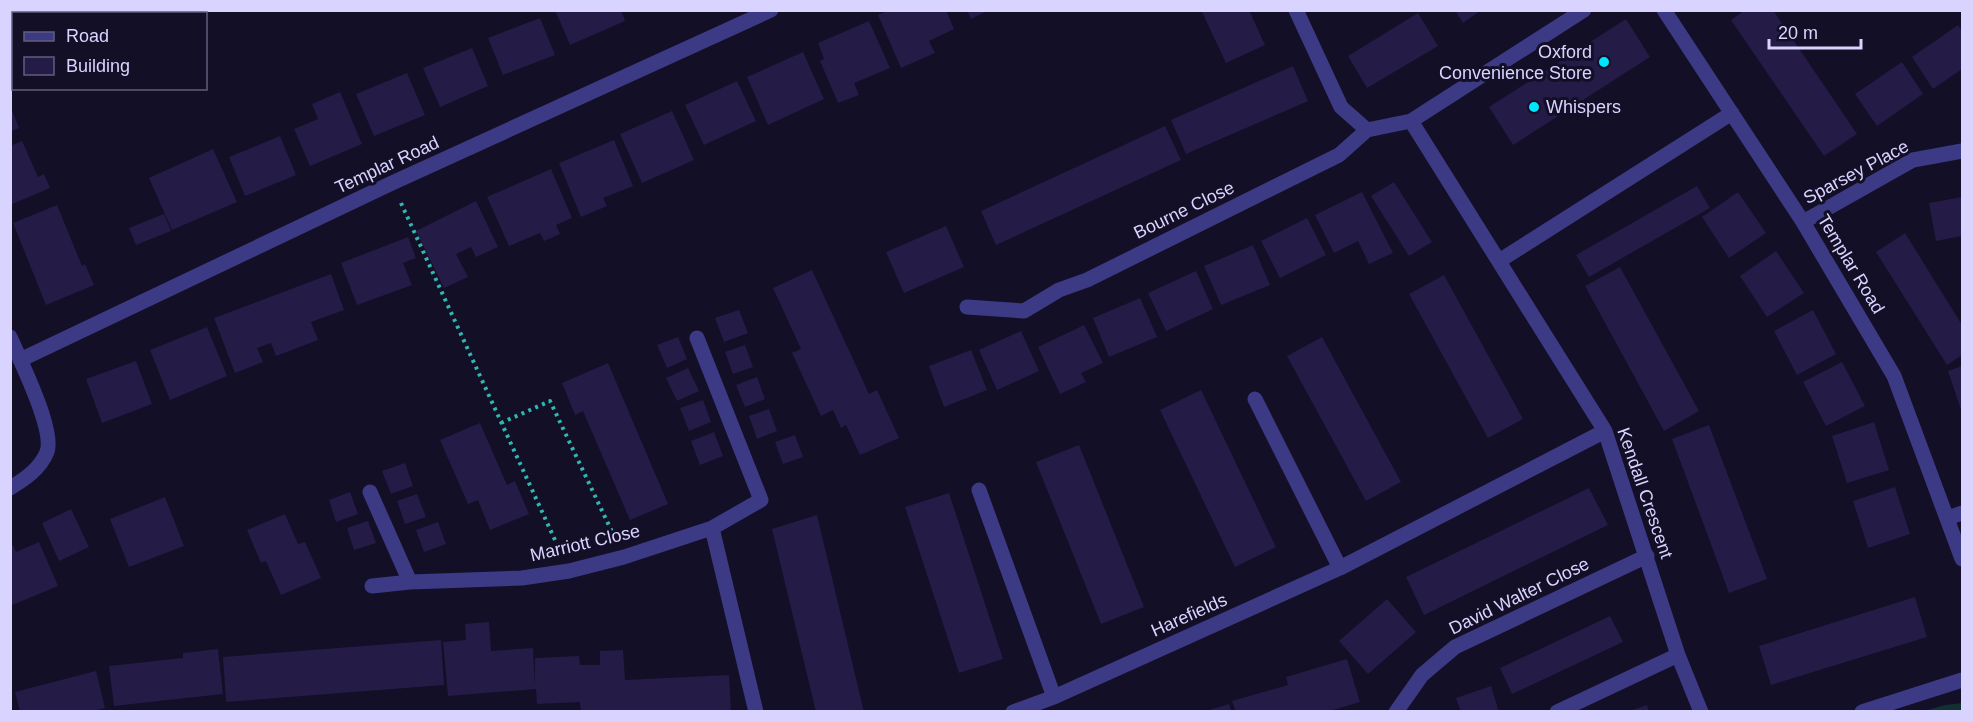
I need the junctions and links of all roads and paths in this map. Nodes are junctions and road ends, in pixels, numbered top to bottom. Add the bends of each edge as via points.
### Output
1 (771, 10) edge
2 (1296, 10) edge
3 (1584, 10) edge
4 (1664, 10) edge
5 (1732, 113) junction
6 (1411, 121) junction
7 (1367, 130) junction
8 (1962, 151) edge
9 (392, 183) junction
10 (1803, 222) junction
11 (1499, 261) junction
12 (967, 308) dead end
13 (10, 337) edge
14 (697, 338) dead end
15 (20, 360) junction
16 (1255, 399) dead end
17 (501, 423) junction
18 (1605, 431) junction
19 (10, 488) edge
20 (979, 490) dead end
21 (370, 492) dead end
22 (1955, 516) edge
23 (712, 528) junction
24 (1647, 556) junction
25 (624, 557) junction
26 (1962, 559) edge
27 (1340, 568) junction
28 (569, 571) junction
29 (410, 582) junction
30 (372, 586) dead end
31 (1678, 654) junction
32 (1962, 680) edge
33 (1054, 697) junction
34 (756, 711) edge
35 (1013, 711) edge
36 (1396, 711) edge
37 (1557, 711) edge
38 (1701, 711) edge
39 (1862, 711) edge

1 - 9 street, Templar Road
2 - 7 street via 1341,107
3 - 6 street
4 - 5 street, Templar Road
5 - 10 street, Templar Road
5 - 11 street
6 - 7 street
6 - 11 street, Kendall Crescent
7 - 12 street, Bourne Close via 1340,155 1087,280 1059,290 1024,312
8 - 10 street, Sparsey Place via 1913,160
9 - 15 street, Templar Road
9 - 17 path
10 - 22 street, Templar Road via 1894,376
11 - 18 street, Kendall Crescent
13 - 15 street
14 - 23 street, Marriott Close via 761,500
15 - 19 street via 46,423 48,451 32,475
16 - 27 street
17 - 25 path via 550,401
17 - 28 path
18 - 24 street, Kendall Crescent
18 - 27 street, Harefields
20 - 33 street
21 - 29 street
22 - 26 street, Templar Road
23 - 25 street, Marriott Close
23 - 34 street
24 - 31 street, Kendall Crescent
24 - 36 street, David Walter Close via 1455,647 1422,675
25 - 28 street, Marriott Close
27 - 33 street, Harefields
28 - 29 street, Marriott Close via 522,578
29 - 30 street, Marriott Close
31 - 37 street
31 - 38 street, Kendall Crescent
32 - 39 street
33 - 35 street, Harefields

